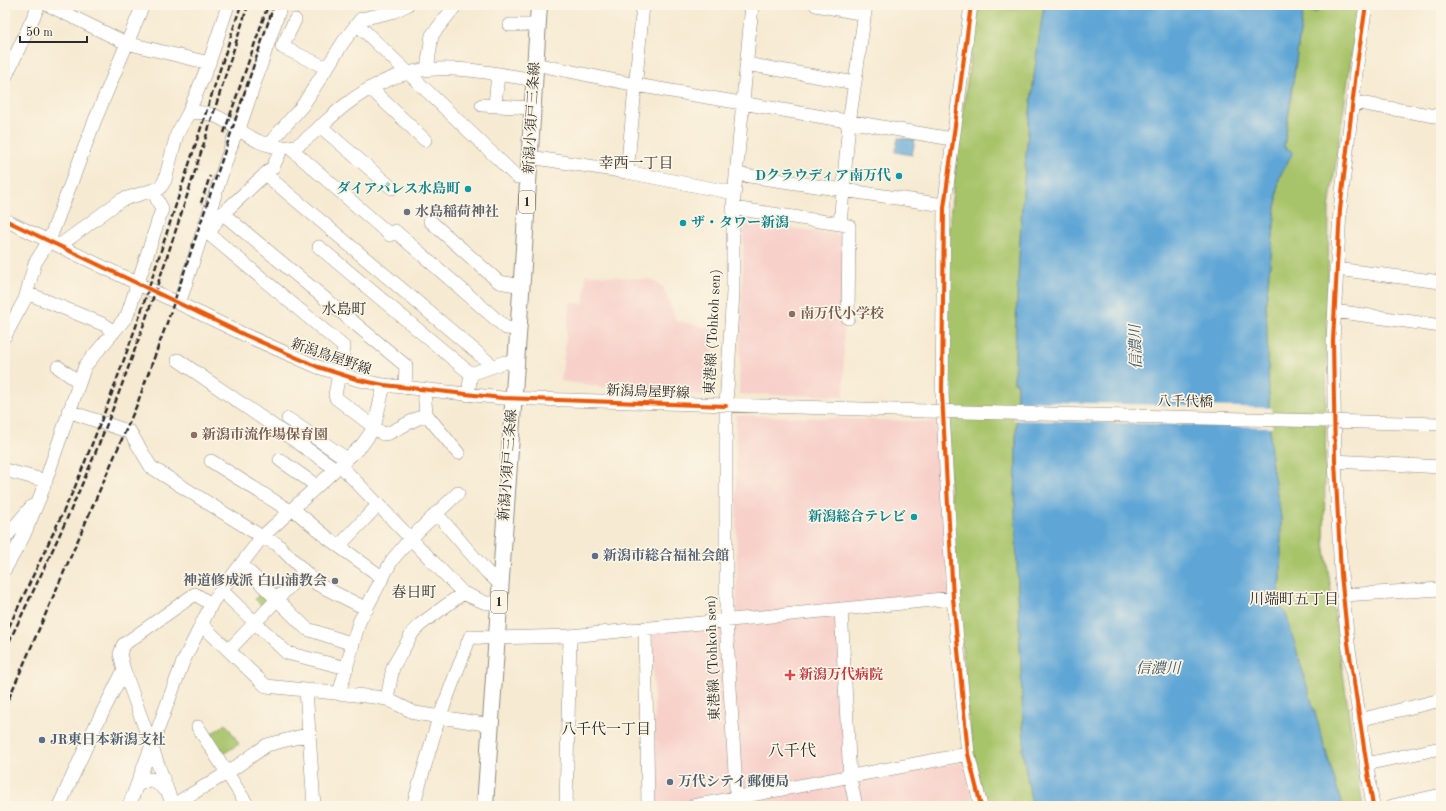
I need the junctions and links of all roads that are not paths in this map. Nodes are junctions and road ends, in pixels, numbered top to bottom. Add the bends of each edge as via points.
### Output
1 (39, 5) edge
2 (48, 5) edge
3 (143, 5) edge
4 (228, 5) edge
5 (281, 5) edge
6 (367, 5) edge
7 (407, 5) edge
8 (456, 5) edge
9 (539, 5) edge
10 (644, 5) edge
11 (752, 5) edge
12 (816, 5) edge
13 (971, 5) edge
14 (1366, 5) edge
15 (865, 9) edge
16 (72, 10) edge
17 (376, 16) junction
18 (295, 20) dead end
19 (357, 24) junction
20 (510, 25) dead end
21 (538, 25) junction
22 (126, 43) junction
23 (209, 63) junction
24 (535, 64) junction
25 (746, 64) junction
26 (327, 68) junction
27 (427, 69) junction
28 (408, 72) junction
29 (498, 74) junction
30 (5, 78) edge
31 (534, 80) junction
32 (855, 84) junction
33 (636, 85) junction
34 (370, 88) junction
35 (1353, 102) junction
36 (743, 104) junction
37 (532, 108) junction
38 (188, 114) junction
39 (1441, 117) edge
40 (849, 122) junction
41 (320, 126) junction
42 (239, 129) junction
43 (952, 139) junction
44 (425, 140) dead end
45 (269, 144) junction
46 (285, 147) junction
47 (530, 157) junction
48 (627, 172) junction
49 (266, 174) junction
50 (736, 174) junction
51 (529, 177) junction
52 (392, 188) dead end
53 (842, 189) junction
54 (153, 191) junction
55 (734, 193) junction
56 (944, 205) junction
57 (733, 208) junction
58 (222, 213) junction
59 (5, 220) edge
60 (430, 221) dead end
61 (840, 224) junction
62 (54, 243) junction
63 (319, 247) dead end
64 (1336, 269) junction
65 (1441, 282) edge
66 (137, 284) junction
67 (522, 286) junction
68 (27, 292) junction
69 (179, 304) junction
70 (1335, 311) junction
71 (848, 318) dead end
72 (1441, 326) edge
73 (518, 329) junction
74 (113, 333) junction
75 (5, 336) edge
76 (178, 360) dead end
77 (516, 363) junction
78 (493, 366) junction
79 (58, 367) dead end
80 (339, 374) junction
81 (471, 374) junction
82 (79, 382) junction
83 (384, 385) junction
84 (405, 388) junction
85 (424, 390) junction
86 (468, 395) junction
87 (513, 399) junction
88 (726, 406) junction
89 (68, 411) junction
90 (927, 412) joint
91 (426, 414) junction
92 (288, 419) dead end
93 (1441, 424) edge
94 (374, 428) junction
95 (458, 453) dead end
96 (280, 460) dead end
97 (211, 461) dead end
98 (1335, 461) junction
99 (341, 465) junction
100 (1441, 468) edge
101 (5, 470) edge
102 (46, 481) junction
103 (317, 486) junction
104 (458, 493) dead end
105 (40, 497) junction
106 (378, 505) junction
107 (292, 510) junction
108 (436, 513) junction
109 (262, 537) junction
110 (5, 538) edge
111 (411, 538) junction
112 (339, 546) junction
113 (241, 564) junction
114 (5, 569) edge
115 (304, 571) junction
116 (383, 578) junction
117 (500, 584) junction
118 (1441, 589) edge
119 (221, 590) junction
120 (463, 593) junction
121 (1343, 595) junction
122 (953, 598) junction
123 (277, 599) junction
124 (212, 604) junction
125 (498, 604) junction
126 (367, 609) junction
127 (841, 609) junction
128 (726, 620) junction
129 (255, 622) junction
130 (201, 624) junction
131 (645, 628) junction
132 (570, 636) junction
133 (496, 638) junction
134 (353, 644) junction
135 (228, 650) junction
136 (347, 668) junction
137 (124, 670) junction
138 (306, 690) junction
139 (339, 694) junction
140 (386, 699) junction
141 (1441, 700) edge
142 (440, 717) junction
143 (1360, 720) junction
144 (491, 725) junction
145 (198, 727) dead end
146 (310, 734) junction
147 (152, 746) junction
148 (1441, 748) edge
149 (968, 754) junction
150 (1366, 764) junction
151 (227, 772) junction
152 (850, 778) junction
153 (137, 785) junction
154 (168, 791) junction
155 (1441, 795) edge
156 (736, 802) edge
157 (59, 806) edge
158 (129, 806) edge
159 (173, 806) edge
160 (248, 806) edge
161 (314, 806) edge
162 (413, 806) edge
163 (485, 806) edge
164 (566, 806) edge
165 (648, 806) edge
166 (693, 806) edge
167 (856, 806) edge
168 (981, 806) edge
169 (1373, 806) edge
170 (1392, 806) edge

1 - 30 street
2 - 16 street
3 - 22 street
4 - 23 street
5 - 42 street
6 - 17 street
7 - 17 street
8 - 27 street via 432,35
9 - 21 main road, 新潟小須戸三条線 / 1
10 - 33 street
11 - 25 street, 東港線 (Tohkoh sen)
12 - 15 street
13 - 43 street
14 - 35 street
15 - 32 street
16 - 22 street
17 - 19 street via 361,19
18 - 26 street via 282,47
19 - 26 street
19 - 28 street
20 - 21 street
21 - 24 main road, 新潟小須戸三条線 / 1
22 - 23 street
22 - 62 street
23 - 38 street
24 - 31 main road, 新潟小須戸三条線 / 1
24 - 33 street
25 - 32 street
25 - 36 street, 東港線 (Tohkoh sen)
26 - 45 street via 303,105
27 - 28 street
27 - 29 street via 444,68
28 - 34 street
28 - 51 street via 517,177
29 - 31 street
29 - 37 street via 488,105
31 - 37 main road, 新潟小須戸三条線 / 1
32 - 40 street
33 - 36 street
33 - 48 street
34 - 41 street
34 - 44 street
35 - 39 street
35 - 64 street via 1347,138
36 - 40 street
36 - 50 street, 東港線 (Tohkoh sen)
37 - 47 main road, 新潟小須戸三条線 / 1
38 - 42 street via 203,112 217,116
38 - 54 street via 177,134 165,180 160,188
40 - 43 street
40 - 53 street
41 - 46 street via 298,145
41 - 52 street
42 - 45 street via 259,142
42 - 69 street via 234,137
43 - 56 street
45 - 46 street
46 - 49 street
46 - 73 street via 390,235 395,231 506,328
47 - 48 street
47 - 51 main road, 新潟小須戸三条線 / 1
48 - 55 street
49 - 58 street
49 - 78 street
50 - 53 street
50 - 55 street, 東港線 (Tohkoh sen)
51 - 67 main road, 新潟小須戸三条線 / 1
53 - 56 street
53 - 61 street
54 - 62 street via 121,200
54 - 66 street via 162,209
55 - 57 street, 東港線 (Tohkoh sen)
56 - 122 street via 942,394
57 - 61 street
57 - 88 street, 東港線 (Tohkoh sen) via 733,292
58 - 80 street via 209,234 344,347
58 - 84 street via 406,366
59 - 62 street, 新潟鳥屋野線
60 - 67 street via 499,282
61 - 71 street via 849,226
62 - 66 street, 新潟鳥屋野線
62 - 68 street via 35,263
63 - 81 street
64 - 65 street
64 - 70 street
66 - 69 street, 新潟鳥屋野線
66 - 74 street via 127,316
67 - 73 main road, 新潟小須戸三条線 / 1
68 - 74 street via 105,325
68 - 75 street
69 - 80 street, 新潟鳥屋野線
70 - 72 street
70 - 98 street
73 - 77 main road, 新潟小須戸三条線 / 1
74 - 82 street via 85,366
76 - 99 street
77 - 78 street via 504,362
77 - 87 main road, 新潟小須戸三条線 / 1
78 - 81 street
79 - 82 street
80 - 83 street, 新潟鳥屋野線
80 - 94 street via 336,398
81 - 86 street
82 - 89 street
83 - 84 street, 新潟鳥屋野線
83 - 94 street
84 - 85 street, 新潟鳥屋野線
85 - 86 street, 新潟鳥屋野線
85 - 91 street
86 - 87 street, 新潟鳥屋野線
87 - 88 street, 新潟鳥屋野線
87 - 117 main road, 新潟小須戸三条線 / 1
88 - 90 street, 新潟鳥屋野線
88 - 128 street, 東港線 (Tohkoh sen)
89 - 102 street
89 - 109 street via 130,432 151,467
90 - 93 street, 八千代橋, bridge
91 - 94 street via 389,433 383,434
91 - 95 street
92 - 99 street
94 - 99 street via 362,445
96 - 103 street
97 - 107 street
98 - 100 street
98 - 121 street
99 - 103 street
99 - 106 street
101 - 102 street
102 - 105 street
103 - 107 street
104 - 108 street
105 - 110 street
105 - 114 street via 23,537
106 - 111 street
106 - 112 street
107 - 109 street
107 - 112 street
108 - 111 street
108 - 117 street
109 - 113 street
109 - 115 street via 277,544
111 - 116 street via 398,552
111 - 120 street
112 - 116 street
113 - 119 street
113 - 123 street
115 - 123 street
115 - 126 street via 317,584
116 - 126 street
117 - 125 main road, 新潟小須戸三条線 / 1
118 - 121 street
119 - 124 street
119 - 129 street
120 - 125 street via 486,603
120 - 140 street via 413,632 393,667
121 - 143 street
122 - 127 street
122 - 149 street
123 - 129 street
123 - 134 street via 307,630
124 - 130 street
124 - 137 street via 195,594 123,645 120,654
125 - 133 main road, 新潟小須戸三条線 / 1
126 - 134 street via 359,622
127 - 128 street
127 - 152 street
128 - 131 street
128 - 156 street, 東港線 (Tohkoh sen)
129 - 135 street
129 - 136 street via 287,653
130 - 135 street
130 - 147 street via 182,662
131 - 132 street
131 - 165 street
132 - 133 street
132 - 164 street
133 - 142 street via 470,637
133 - 144 main road, 新潟小須戸三条線 / 1
134 - 136 street
135 - 138 street via 266,686
136 - 139 street
137 - 147 street
137 - 157 street
138 - 139 street
138 - 146 street
139 - 140 street
140 - 142 street via 415,712
141 - 143 street
142 - 144 street
142 - 162 street
143 - 150 street
144 - 163 main road, 新潟小須戸三条線 / 1
145 - 151 street
146 - 151 street via 267,745
146 - 161 street
147 - 153 street
147 - 154 street
148 - 150 street
149 - 152 street
149 - 168 street
150 - 169 street
151 - 159 street
151 - 160 street
152 - 156 street
152 - 167 street
153 - 154 street via 151,778
153 - 158 street
154 - 159 street
155 - 170 street
156 - 166 street

